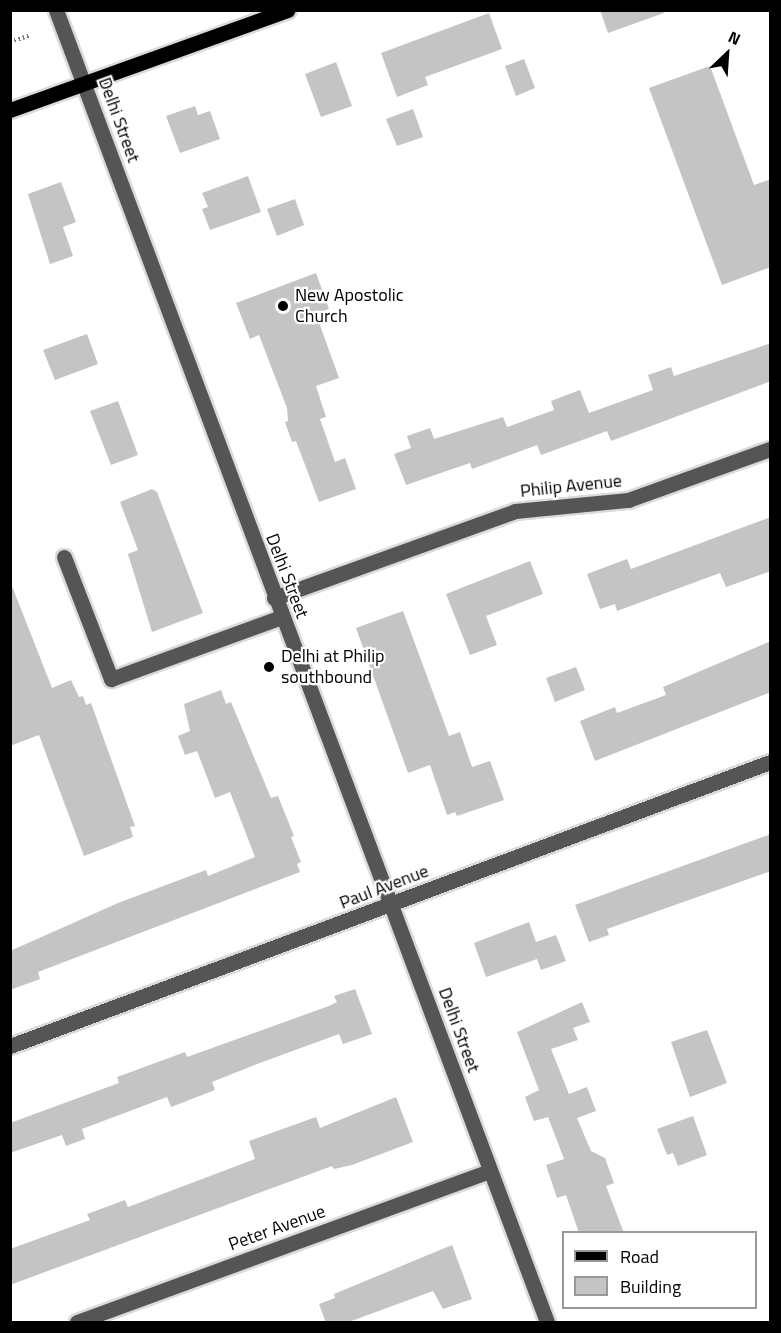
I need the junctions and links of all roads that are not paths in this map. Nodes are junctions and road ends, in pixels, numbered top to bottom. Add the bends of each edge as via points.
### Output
1 (56, 10) edge
2 (288, 10) edge
3 (85, 83) junction
4 (10, 110) edge
5 (771, 449) edge
6 (64, 556) dead end
7 (274, 598) junction
8 (281, 617) junction
9 (771, 762) edge
10 (392, 904) junction
11 (10, 1046) edge
12 (490, 1171) junction
13 (77, 1323) edge
14 (547, 1323) edge

1 - 3 street, Delhi Street
2 - 3 main road
3 - 4 main road
3 - 7 street, Delhi Street
5 - 7 street, Philip Avenue via 628,500 515,511
6 - 8 street via 111,679
7 - 8 street, Delhi Street
8 - 10 street, Delhi Street
9 - 10 street, Paul Avenue
10 - 11 street, Paul Avenue
10 - 12 street, Delhi Street
12 - 13 street, Peter Avenue
12 - 14 street, Delhi Street

